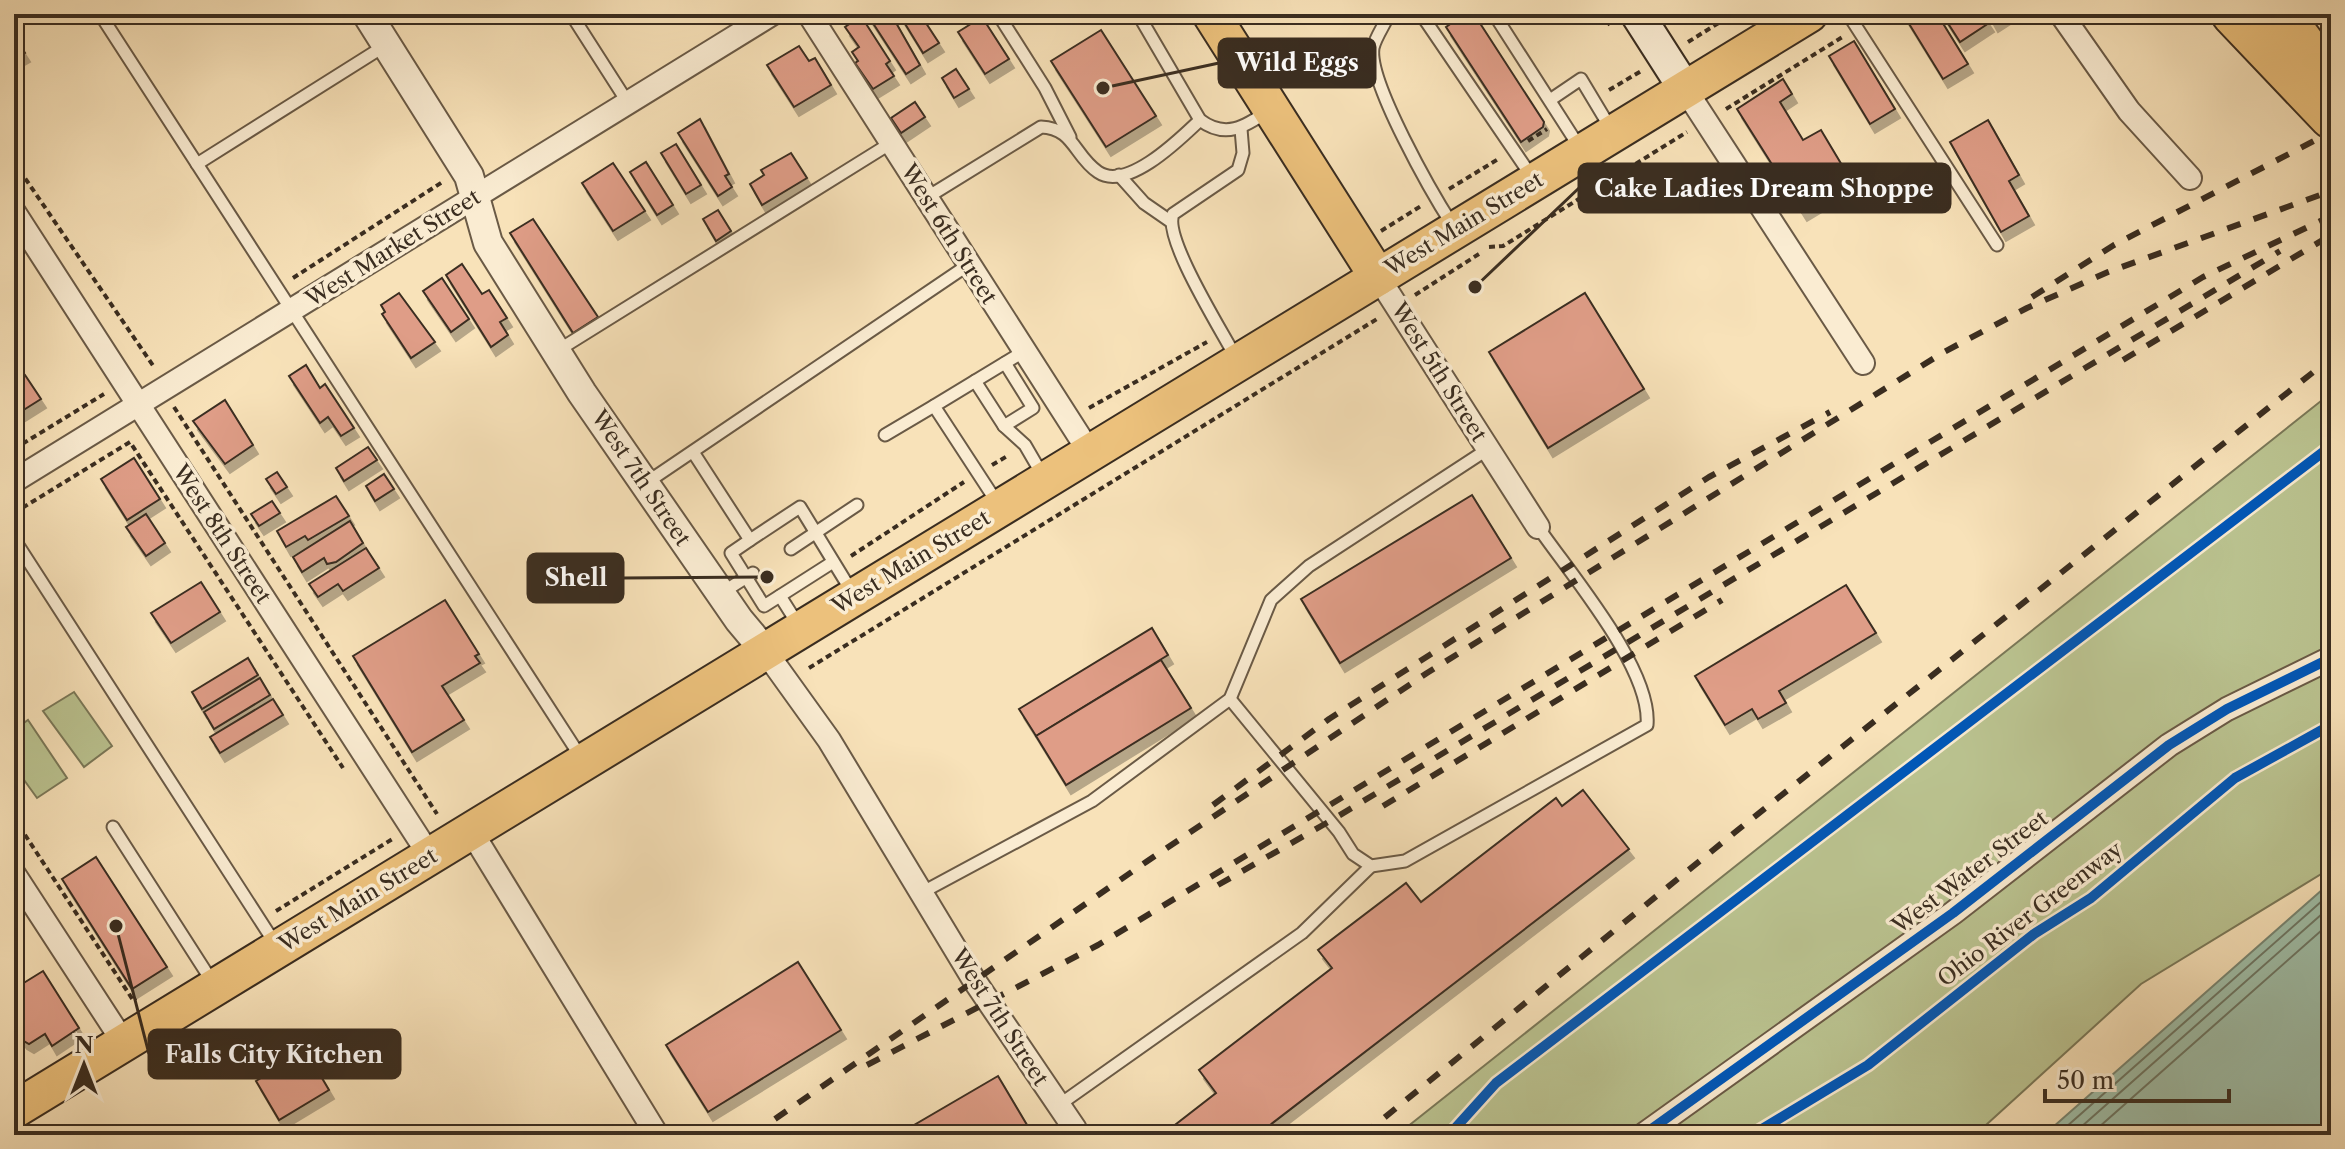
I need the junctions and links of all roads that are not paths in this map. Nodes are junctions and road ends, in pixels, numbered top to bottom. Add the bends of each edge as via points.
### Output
1 (100, 14) edge
2 (367, 14) edge
3 (571, 14) edge
4 (772, 14) edge
5 (809, 14) edge
6 (998, 14) edge
7 (1138, 14) edge
8 (1211, 14) edge
9 (1389, 14) edge
10 (1437, 14) edge
11 (1494, 14) edge
12 (1637, 14) edge
13 (1809, 14) edge
14 (1848, 14) edge
15 (2061, 14) edge
16 (2233, 14) edge
17 (2248, 14) edge
18 (2281, 14) edge
19 (1423, 18) edge
20 (386, 44) junction
21 (2331, 82) edge
22 (1685, 89) junction
23 (1550, 100) junction
24 (628, 103) junction
25 (2331, 108) edge
26 (1272, 109) junction
27 (2331, 117) edge
28 (1200, 120) junction
29 (1241, 129) junction
30 (1070, 137) junction
31 (891, 143) junction
32 (1598, 143) junction
33 (197, 164) junction
34 (1119, 175) junction
35 (2190, 178) dead end
36 (1535, 181) junction
37 (473, 198) junction
38 (926, 198) junction
39 (14, 212) edge
40 (1170, 221) junction
41 (1456, 230) junction
42 (1997, 245) dead end
43 (968, 265) junction
44 (1375, 292) junction
45 (292, 310) junction
46 (1231, 347) junction
47 (556, 351) junction
48 (1014, 357) junction
49 (1863, 363) dead end
50 (975, 381) junction
51 (138, 405) junction
52 (934, 406) junction
53 (1004, 426) junction
54 (885, 435) dead end
55 (1488, 449) junction
56 (693, 452) junction
57 (1090, 453) junction
58 (1046, 480) junction
59 (14, 481) edge
60 (646, 483) junction
61 (857, 505) dead end
62 (1000, 507) junction
63 (1538, 527) joint
64 (815, 532) junction
65 (14, 539) edge
66 (750, 540) junction
67 (791, 549) dead end
68 (834, 564) junction
69 (750, 576) junction
70 (720, 594) junction
71 (780, 596) junction
72 (855, 596) junction
73 (801, 629) junction
74 (765, 651) junction
75 (2331, 658) edge
76 (1230, 699) junction
77 (584, 762) junction
78 (460, 819) junction
79 (113, 827) dead end
80 (421, 842) junction
81 (1371, 866) junction
82 (14, 874) edge
83 (921, 893) junction
84 (269, 935) junction
85 (216, 987) junction
86 (124, 1043) junction
87 (1059, 1105) junction
88 (14, 1110) edge
89 (1670, 1125) edge
90 (1075, 1129) dead end
91 (657, 1135) edge
92 (1643, 1135) edge

1 - 33 lane
2 - 20 street, West 7th Street
3 - 24 lane
4 - 24 street, West Market Street
5 - 31 street, West 6th Street
6 - 30 lane
7 - 28 lane
8 - 26 main road, West 5th Street
9 - 41 lane via 1373,49 1381,83 1435,198
10 - 19 lane
11 - 23 lane
12 - 22 main road
13 - 22 main road, West Main Street
14 - 42 lane
15 - 35 street via 2129,111
16 - 27 highway
17 - 25 highway
18 - 21 highway
19 - 36 lane
20 - 33 lane
20 - 37 street, West 7th Street via 469,176
22 - 32 main road, West Main Street
22 - 49 street
23 - 32 lane via 1562,120
23 - 32 lane via 1581,79 1594,100
24 - 37 street, West Market Street
26 - 29 lane
26 - 44 main road, West 5th Street via 1357,245
28 - 29 lane via 1216,130
28 - 34 lane via 1161,156
29 - 40 lane via 1238,170
30 - 34 lane via 1098,173
30 - 38 lane via 1050,127 1032,130
31 - 38 street, West 6th Street
31 - 47 lane
32 - 36 main road, West Main Street
33 - 45 lane
34 - 40 lane via 1144,203
36 - 41 main road, West Main Street
37 - 45 street, West Market Street
37 - 47 street, West 7th Street via 488,243
38 - 43 street, West 6th Street
39 - 51 street, West 8th Street
40 - 46 lane via 1175,245
41 - 44 main road, West Main Street
43 - 48 street, West 6th Street
43 - 56 lane
44 - 46 main road, West Main Street
44 - 55 street, West 5th Street
45 - 51 street, West Market Street
45 - 77 lane
46 - 57 main road, West Main Street
47 - 60 street, West 7th Street
48 - 50 lane
48 - 53 lane via 1033,408
48 - 57 street, West 6th Street
50 - 52 lane
50 - 53 lane
51 - 59 street, West Market Street
51 - 80 street, West 8th Street
52 - 54 lane
52 - 62 lane
53 - 58 lane via 1025,445
55 - 63 street, West 5th Street
55 - 76 lane via 1309,566 1271,600
56 - 60 lane
56 - 66 lane
57 - 58 main road, West Main Street
58 - 62 main road, West Main Street
60 - 70 street, West 7th Street
61 - 64 lane
62 - 72 main road, West Main Street
63 - 81 lane via 1614,633 1649,706 1647,725 1405,861
64 - 66 lane via 800,507
64 - 67 lane
64 - 68 lane
65 - 84 lane
66 - 69 lane via 731,553
68 - 71 lane
68 - 72 lane
69 - 70 lane
69 - 71 lane via 764,606
70 - 74 street, West 7th Street
71 - 73 lane
72 - 73 main road, West Main Street
73 - 74 main road, West Main Street
74 - 77 main road, West Main Street
74 - 83 street, West 7th Street via 829,740
75 - 89 street, West Water Street via 2227,709 2169,745
76 - 81 lane via 1353,854
76 - 83 lane via 1092,801
77 - 78 main road, West Main Street
78 - 80 main road, West Main Street
78 - 91 street
79 - 85 lane
80 - 84 main road, West Main Street
81 - 87 lane via 1302,933
82 - 86 street
83 - 87 street, West 7th Street
84 - 85 main road, West Main Street
85 - 86 main road, West Main Street
86 - 88 main road, West Main Street
87 - 90 street, West 7th Street
89 - 92 street, West Water Street

